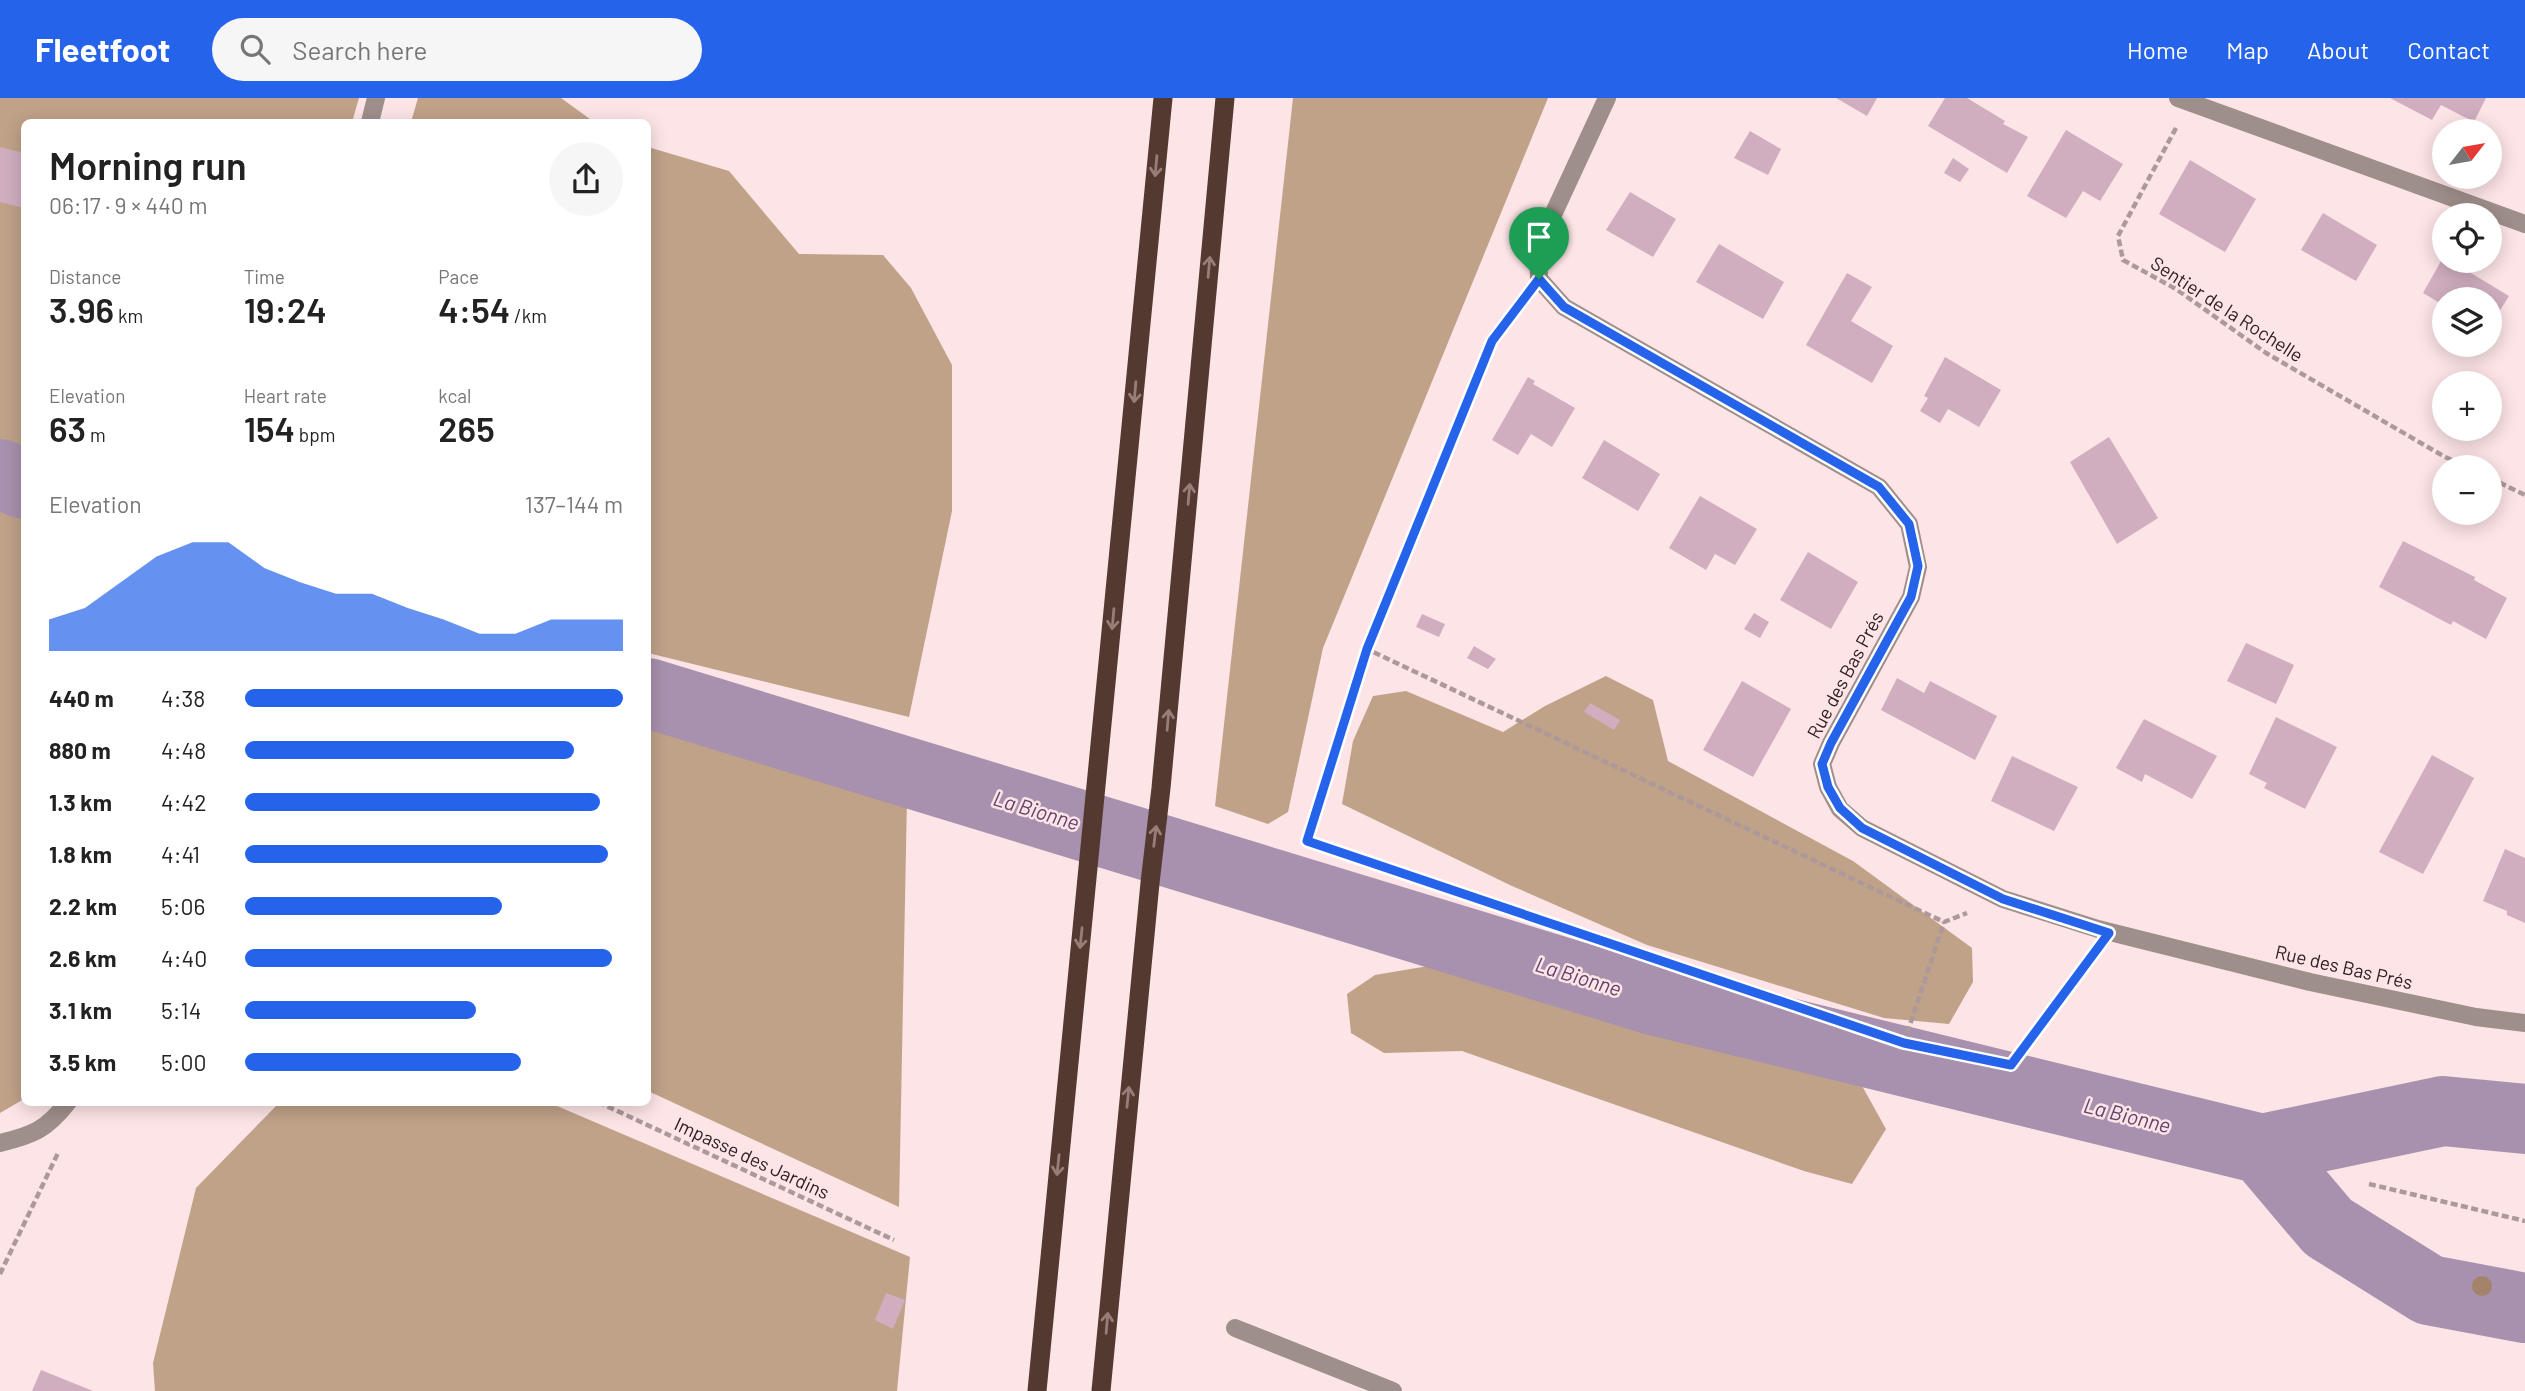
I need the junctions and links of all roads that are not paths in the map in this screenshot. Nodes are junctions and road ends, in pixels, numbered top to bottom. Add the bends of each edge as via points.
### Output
1 (376, 98) edge
2 (1163, 98) edge
3 (1225, 98) edge
4 (1607, 98) edge
5 (2184, 100) edge
6 (371, 119) edge
7 (2525, 224) edge
8 (2525, 1023) edge
9 (65, 1106) edge
10 (0, 1143) edge
11 (1235, 1328) dead end
12 (1037, 1391) edge
13 (1101, 1391) edge
14 (1393, 1391) edge

1 - 6 street
2 -> 12 highway
13 -> 3 highway
4 - 8 street, Rue des Bas Prés via 1538,247 1539,279 1564,307 1879,487 1909,524 1918,566 1911,597 1822,764 1840,808 1862,828 2003,899 2109,933 2322,985
5 - 7 street
9 - 10 street via 30,1136
11 - 14 street

